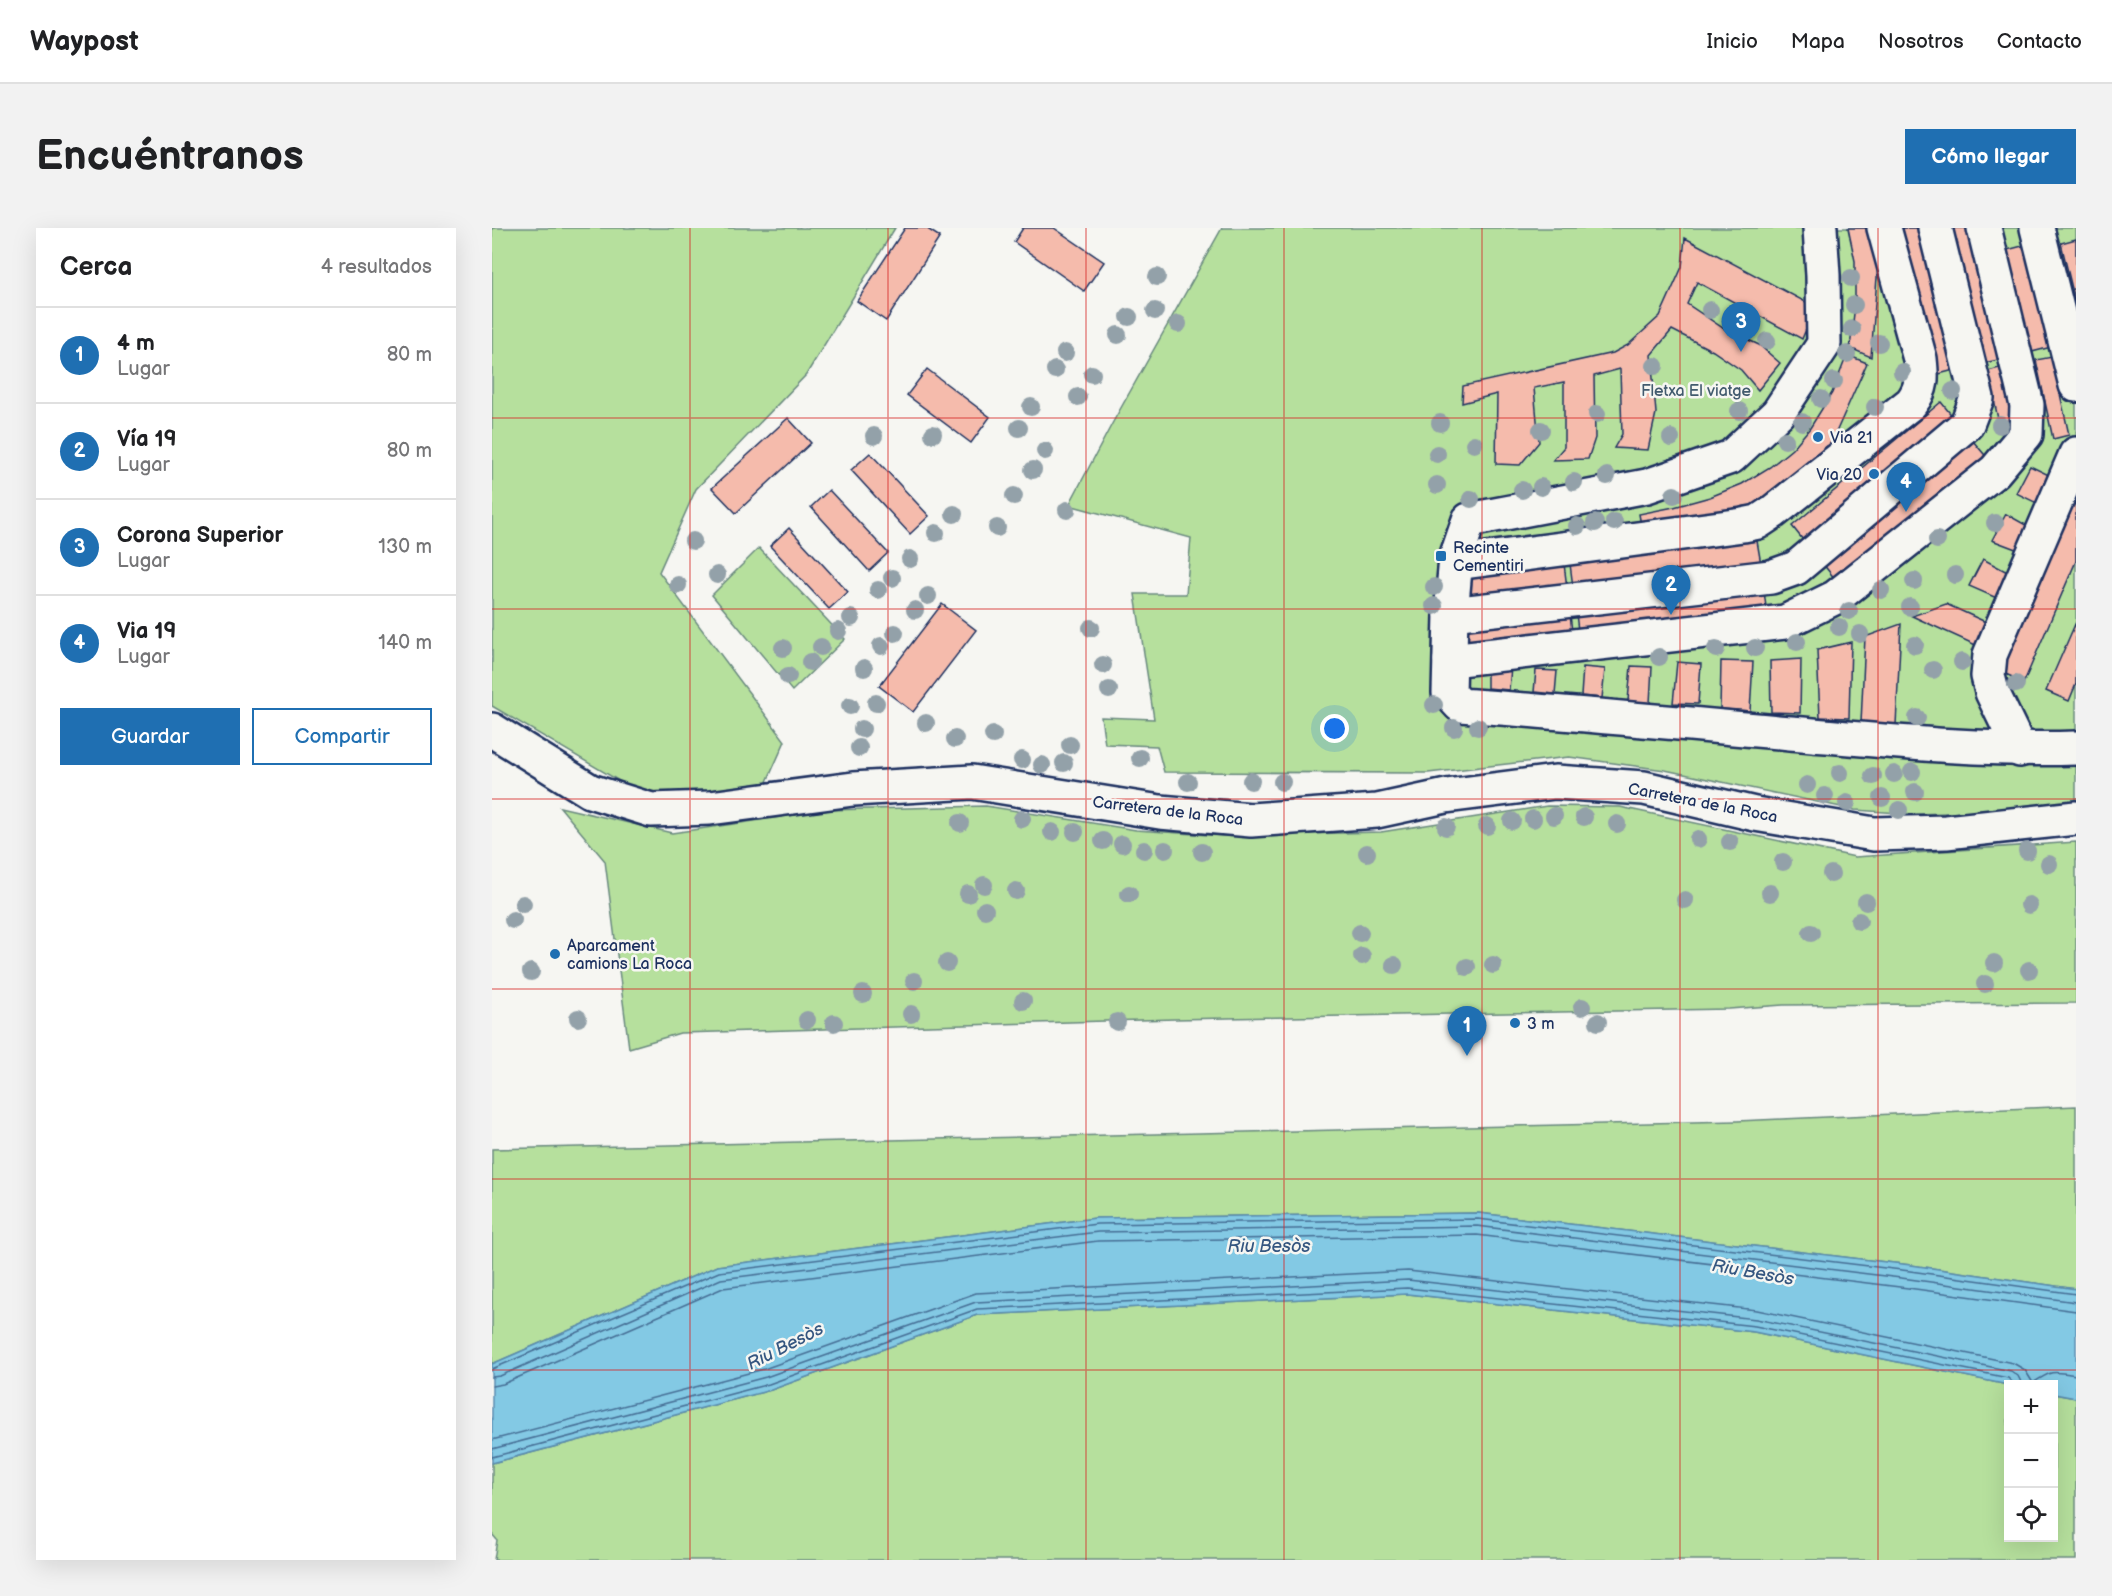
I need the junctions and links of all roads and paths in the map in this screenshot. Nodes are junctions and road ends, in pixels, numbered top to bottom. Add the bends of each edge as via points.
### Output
1 (1820, 228) edge
2 (1884, 228) edge
3 (1935, 228) edge
4 (1984, 228) edge
5 (2037, 228) edge
6 (2076, 385) edge
7 (2076, 454) edge
8 (1456, 563) junction
9 (1451, 614) junction
10 (1450, 660) junction
11 (492, 730) edge
12 (2076, 748) edge
13 (2020, 750) junction
14 (2076, 818) edge

1 - 8 street via 1824,344 1778,413 1731,457 1647,486 1469,520
2 - 8 street via 1923,379 1911,403 1810,483 1758,522
3 - 9 street via 1977,398 1966,424 1796,568 1771,577
4 - 10 street via 2027,405 2026,434 1995,471 1836,597 1785,622
5 - 6 street
7 - 13 street via 1990,655 1988,676 1992,692
8 - 9 street
9 - 10 street
10 - 13 street via 1449,693 1460,705
11 - 14 street, Carretera de la Roca via 590,791 651,810 710,808 853,789 972,782 1160,812 1251,820 1377,811 1446,796 1555,782 1644,788 1755,814 1874,834 1946,832
12 - 13 street

